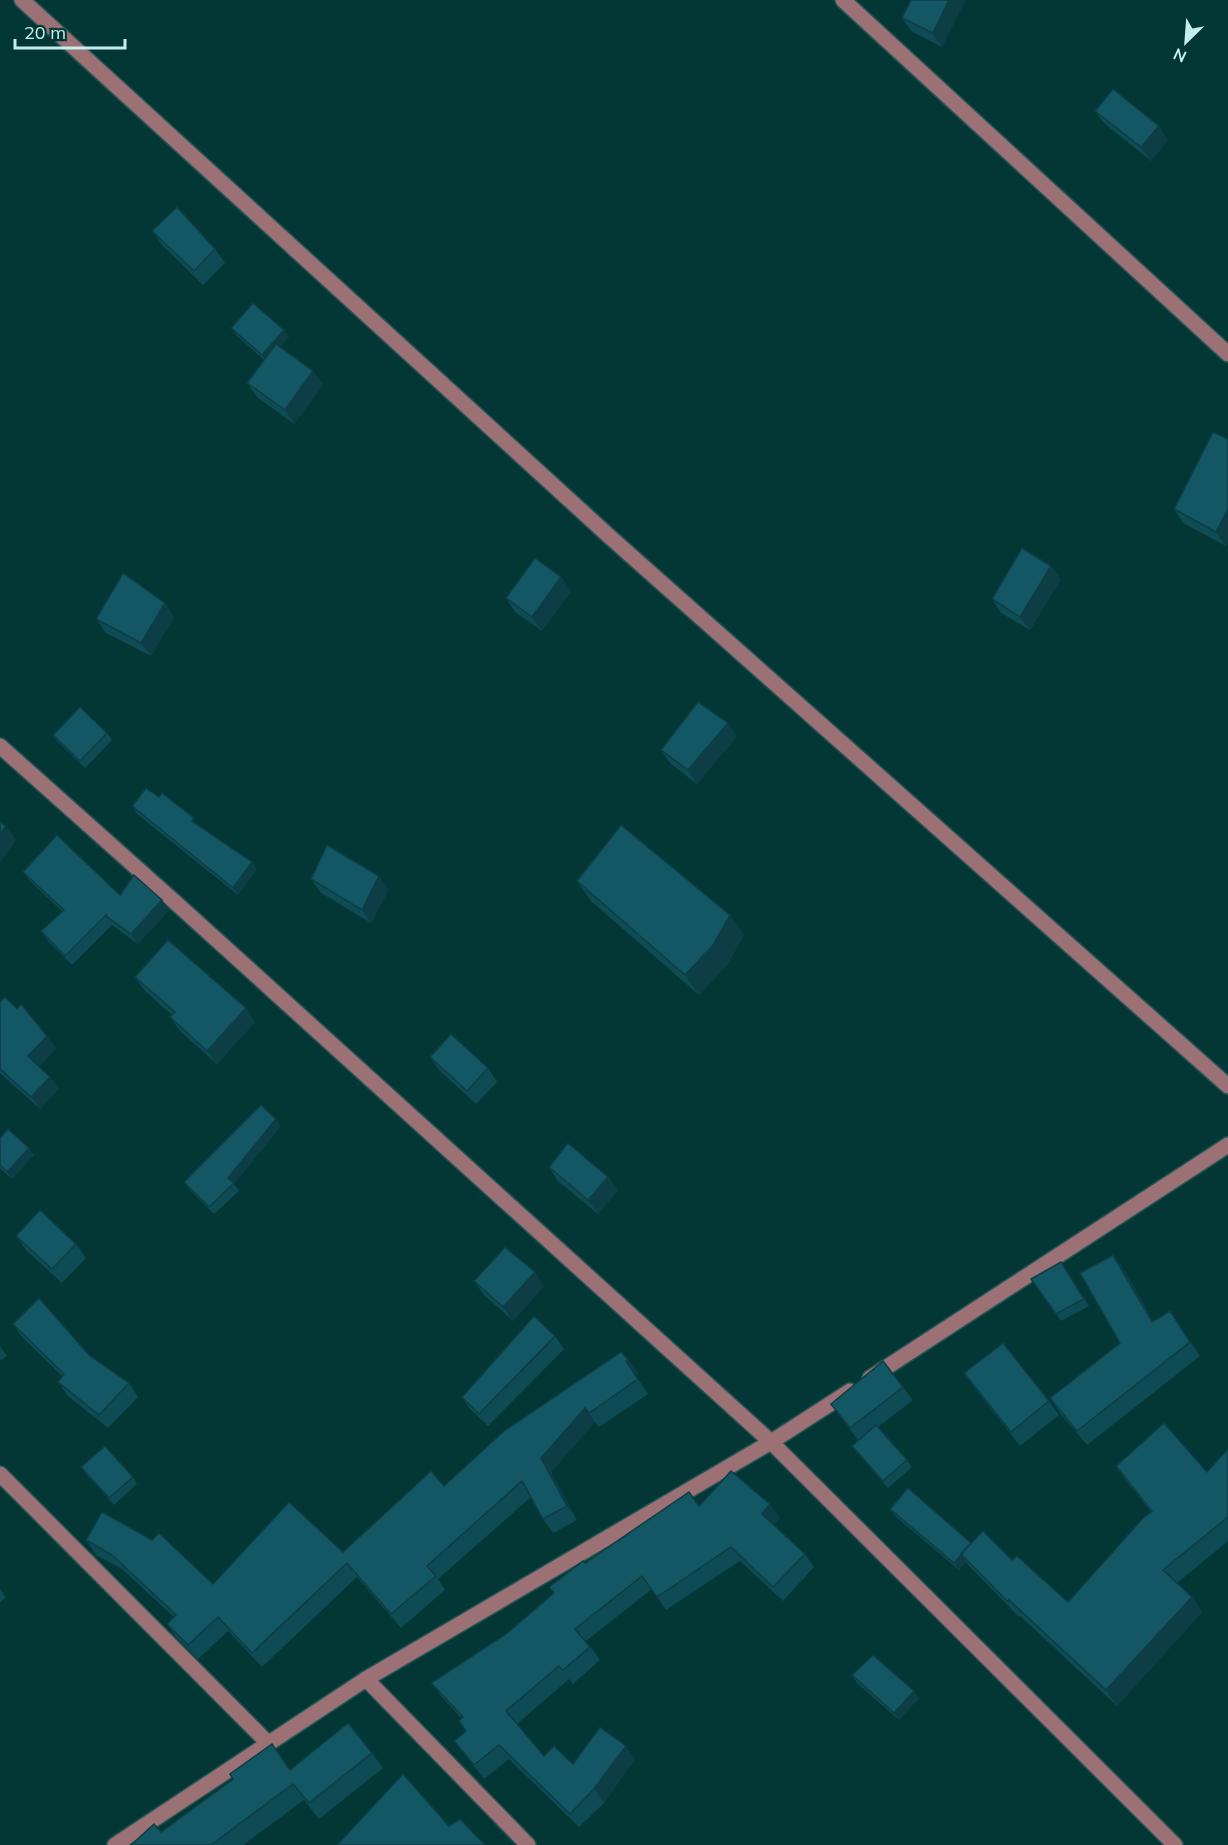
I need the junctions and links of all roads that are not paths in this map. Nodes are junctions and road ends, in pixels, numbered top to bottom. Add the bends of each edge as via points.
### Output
1 (22, 0) edge
2 (843, 0) edge
3 (1228, 354) edge
4 (0, 746) edge
5 (1228, 1086) edge
6 (1228, 1145) edge
7 (771, 1442) junction
8 (0, 1474) edge
9 (366, 1679) junction
10 (269, 1744) junction
11 (115, 1845) edge
12 (528, 1845) edge
13 (1174, 1845) edge

1 - 5 street via 610,537
2 - 3 street
4 - 7 street
6 - 7 street
7 - 9 street
7 - 13 street
8 - 10 street
9 - 10 street
9 - 12 street
10 - 11 street

